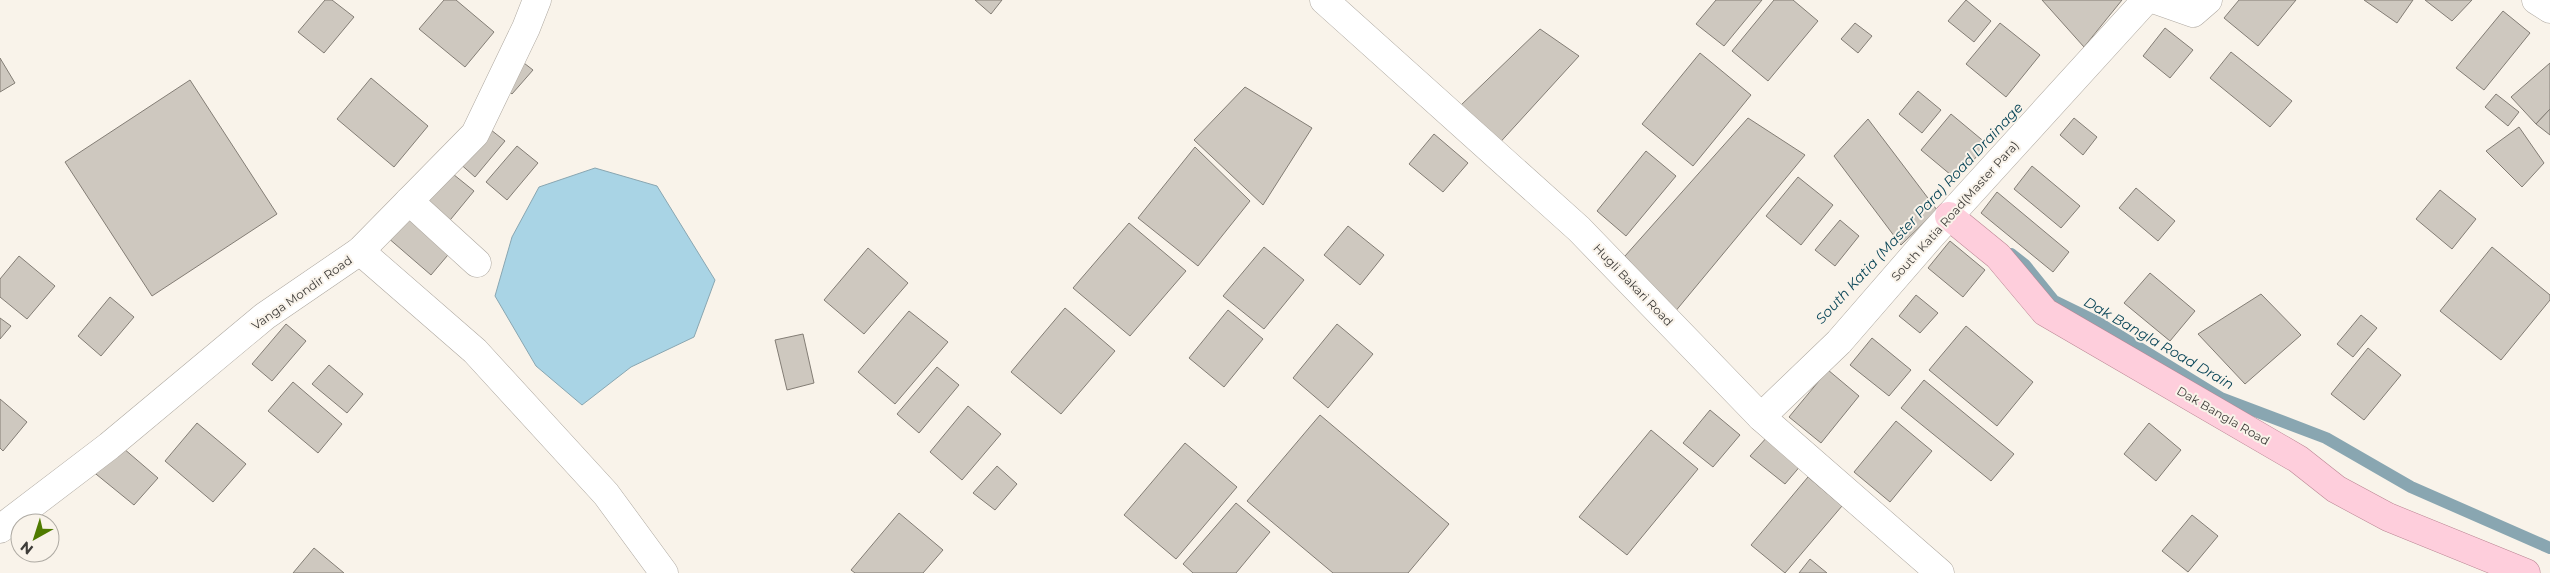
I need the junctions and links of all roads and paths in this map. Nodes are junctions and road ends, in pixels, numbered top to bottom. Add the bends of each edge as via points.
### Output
1 (537, 0) edge
2 (1324, 0) edge
3 (2146, 0) edge
4 (2156, 0) edge
5 (2208, 0) edge
6 (2536, 0) edge
7 (2550, 9) edge
8 (409, 202) junction
9 (1949, 216) junction
10 (360, 251) junction
11 (477, 263) dead end
12 (1761, 417) junction
13 (0, 530) edge
14 (664, 573) edge
15 (1940, 573) edge
16 (2526, 573) edge

1 - 8 street, Vanga Mondir Road via 476,134
2 - 12 street, Hugli Bakari Road via 1579,229
3 - 9 street, South Katia Road(Master Para)
4 - 5 street via 2193,12
6 - 7 street
8 - 10 street, Vanga Mondir Road
8 - 11 street
9 - 12 street, South Katia Road(Master Para) via 1839,342
9 - 16 main road, Dak Bangla Road via 1998,256 2045,312 2298,459 2336,489 2388,517
10 - 13 street, Vanga Mondir Road via 265,316 108,446
10 - 14 street via 475,351 606,494
12 - 15 street, Hugli Bakari Road

